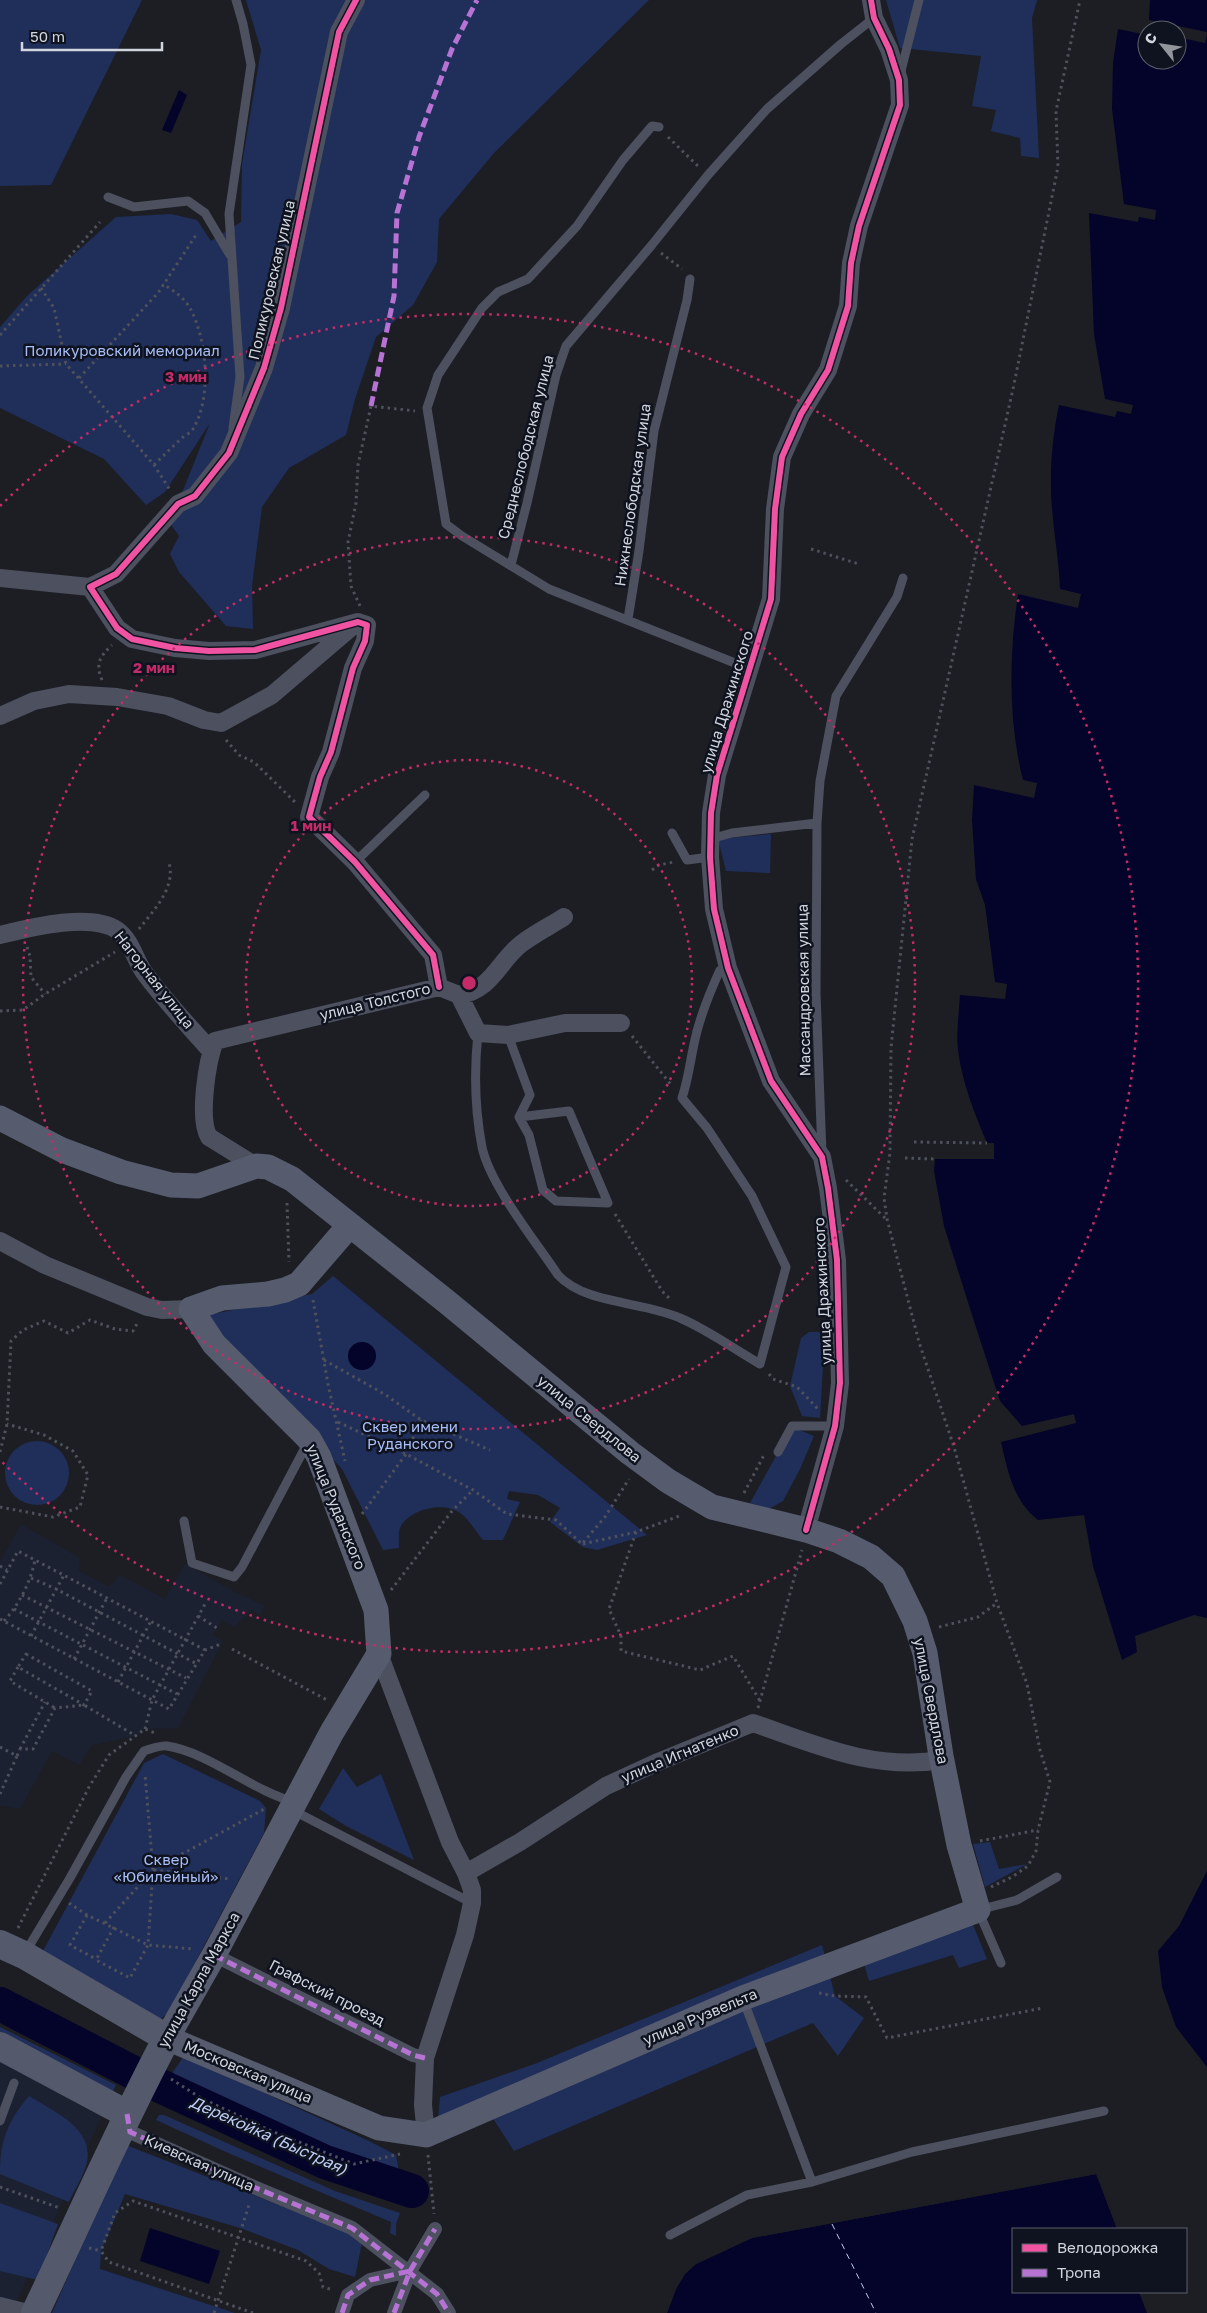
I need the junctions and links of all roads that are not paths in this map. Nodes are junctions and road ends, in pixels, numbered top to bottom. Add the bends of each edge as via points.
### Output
1 (236, 0) edge
2 (356, 0) edge
3 (871, 0) edge
4 (919, 0) edge
5 (874, 18) junction
6 (899, 80) junction
7 (659, 127) road end
8 (108, 197) dead end
9 (232, 258) junction
10 (690, 279) road end
11 (229, 453) junction
12 (511, 565) junction
13 (0, 578) edge
14 (903, 578) dead end
15 (90, 587) junction
16 (628, 619) junction
17 (358, 622) junction
18 (750, 669) junction
19 (0, 716) edge
20 (425, 795) dead end
21 (817, 823) junction
22 (672, 834) dead end
23 (710, 839) junction
24 (710, 857) junction
25 (355, 862) junction
26 (564, 917) dead end
27 (0, 935) edge
28 (728, 968) junction
29 (439, 987) junction
30 (460, 995) junction
31 (621, 1023) road end
32 (478, 1033) junction
33 (508, 1035) junction
34 (211, 1051) junction
35 (519, 1117) junction
36 (0, 1118) edge
37 (822, 1157) junction
38 (256, 1166) junction
39 (349, 1226) junction
40 (0, 1241) edge
41 (191, 1309) junction
42 (834, 1426) junction
43 (309, 1439) junction
44 (778, 1452) dead end
45 (184, 1521) dead end
46 (805, 1537) junction
47 (379, 1654) junction
48 (942, 1760) junction
49 (282, 1805) junction
50 (466, 1873) junction
51 (1057, 1877) dead end
52 (472, 1903) junction
53 (976, 1904) junction
54 (18, 1948) edge
55 (214, 1955) junction
56 (1001, 1963) dead end
57 (743, 1998) junction
58 (166, 2038) junction
59 (0, 2046) edge
60 (425, 2058) junction
61 (14, 2083) dead end
62 (1104, 2111) dead end
63 (127, 2114) junction
64 (0, 2121) edge
65 (426, 2135) junction
66 (812, 2182) junction
67 (435, 2229) road end
68 (670, 2235) dead end
69 (410, 2271) junction
70 (0, 2306) edge
71 (28, 2313) edge
72 (35, 2313) edge
73 (342, 2313) edge
74 (394, 2313) edge
75 (449, 2313) edge

1 - 9 lane via 251,65 229,214
2 - 11 street, Поликуровская улица via 339,32 282,308 264,368
3 - 5 street, улица Дражинского
4 - 6 lane
5 - 6 street, улица Дражинского
5 - 12 lane, Среднеслободская улица via 767,109 566,346 556,375
6 - 18 street, улица Дражинского via 900,105 859,226 851,263 848,306 828,370 801,414 782,457 775,509 771,600
7 - 12 lane via 652,126 623,160 577,226 528,279 498,292 482,308 438,375 427,408 446,524
8 - 9 lane via 134,207 188,201 205,213
9 - 11 lane via 240,377
10 - 16 lane, Нижнеслободская улица via 654,431
11 - 15 street, Поликуровская улица via 195,496 178,504 116,574
12 - 16 lane via 549,589
13 - 15 street
14 - 21 lane, Массандровская улица via 897,597 836,696 820,781
15 - 17 street via 117,628 132,639 147,644 234,651 268,647
16 - 18 lane
17 - 19 street via 272,695 221,723 168,706 108,696 69,694 34,701
17 - 25 street via 367,625 365,641 352,668 331,752 309,817
18 - 23 street, улица Дражинского via 717,775
20 - 25 lane
21 - 23 lane via 732,833
21 - 37 lane, Массандровская улица via 816,994
22 - 24 lane via 687,860
23 - 24 street, улица Дражинского
24 - 28 street, улица Дражинского via 714,909
25 - 29 street via 433,956
26 - 30 street via 520,945 498,972 471,994
27 - 34 street, Нагорная улица via 65,921 105,925 117,930 144,973
28 - 32 lane via 720,970 707,998 682,1098 707,1128 752,1196 786,1267 760,1364 679,1318 567,1286 497,1184 482,1148 474,1068
28 - 37 street, улица Дражинского via 771,1081
29 - 30 street, улица Толстого
29 - 34 street, улица Толстого via 215,1041
30 - 32 street
31 - 33 street via 565,1024
32 - 33 street
33 - 35 lane via 530,1096
34 - 38 street via 204,1129 209,1137
35 - 35 lane via 528,1135 544,1190 556,1201 608,1203 569,1111
36 - 38 main road via 62,1150 121,1172 171,1185 198,1186
37 - 42 street, улица Дражинского via 837,1260 840,1384
38 - 39 main road, улица Свердлова via 268,1167 292,1179
39 - 41 main road via 299,1284 268,1294 222,1298
39 - 46 main road, улица Свердлова via 668,1481 712,1507
40 - 41 street via 45,1266 147,1307
41 - 43 main road, улица Руданского via 214,1344
42 - 44 lane via 792,1426
42 - 46 street, улица Дражинского
43 - 45 lane via 234,1577 192,1563
43 - 47 main road, улица Руданского via 319,1457 376,1610
46 - 48 main road, улица Свердлова via 839,1541 871,1557 893,1576 915,1620 925,1653
47 - 49 main road, улица Карла Маркса via 332,1732
47 - 50 street, улица Руданского via 450,1842
48 - 50 street, улица Игнатенко via 882,1762 858,1758 754,1723 606,1786
48 - 53 main road, улица Свердлова
49 - 52 lane
49 - 54 lane via 195,1755 165,1746 144,1751 70,1878
49 - 55 main road, улица Карла Маркса
50 - 52 street, улица Руданского via 472,1890
51 - 53 lane via 1017,1900
52 - 60 street, улица Руданского via 465,1935
53 - 56 lane
53 - 57 main road, улица Рузвельта
54 - 58 main road, Московская улица
55 - 58 main road, улица Карла Маркса
55 - 60 street, Графский проезд
57 - 65 main road, улица Рузвельта
57 - 66 lane
58 - 63 main road, улица Карла Маркса
58 - 65 main road, Московская улица via 379,2128
59 - 63 main road
60 - 65 street via 423,2105
61 - 64 lane
62 - 66 lane via 912,2152
63 - 69 street, Киевская улица via 130,2132 352,2228
63 - 72 main road, улица Карла Маркса
66 - 68 lane via 747,2195
67 - 69 street
69 - 73 street via 370,2280 348,2295
69 - 74 street
69 - 75 street, Киевская улица via 437,2294
70 - 71 street

